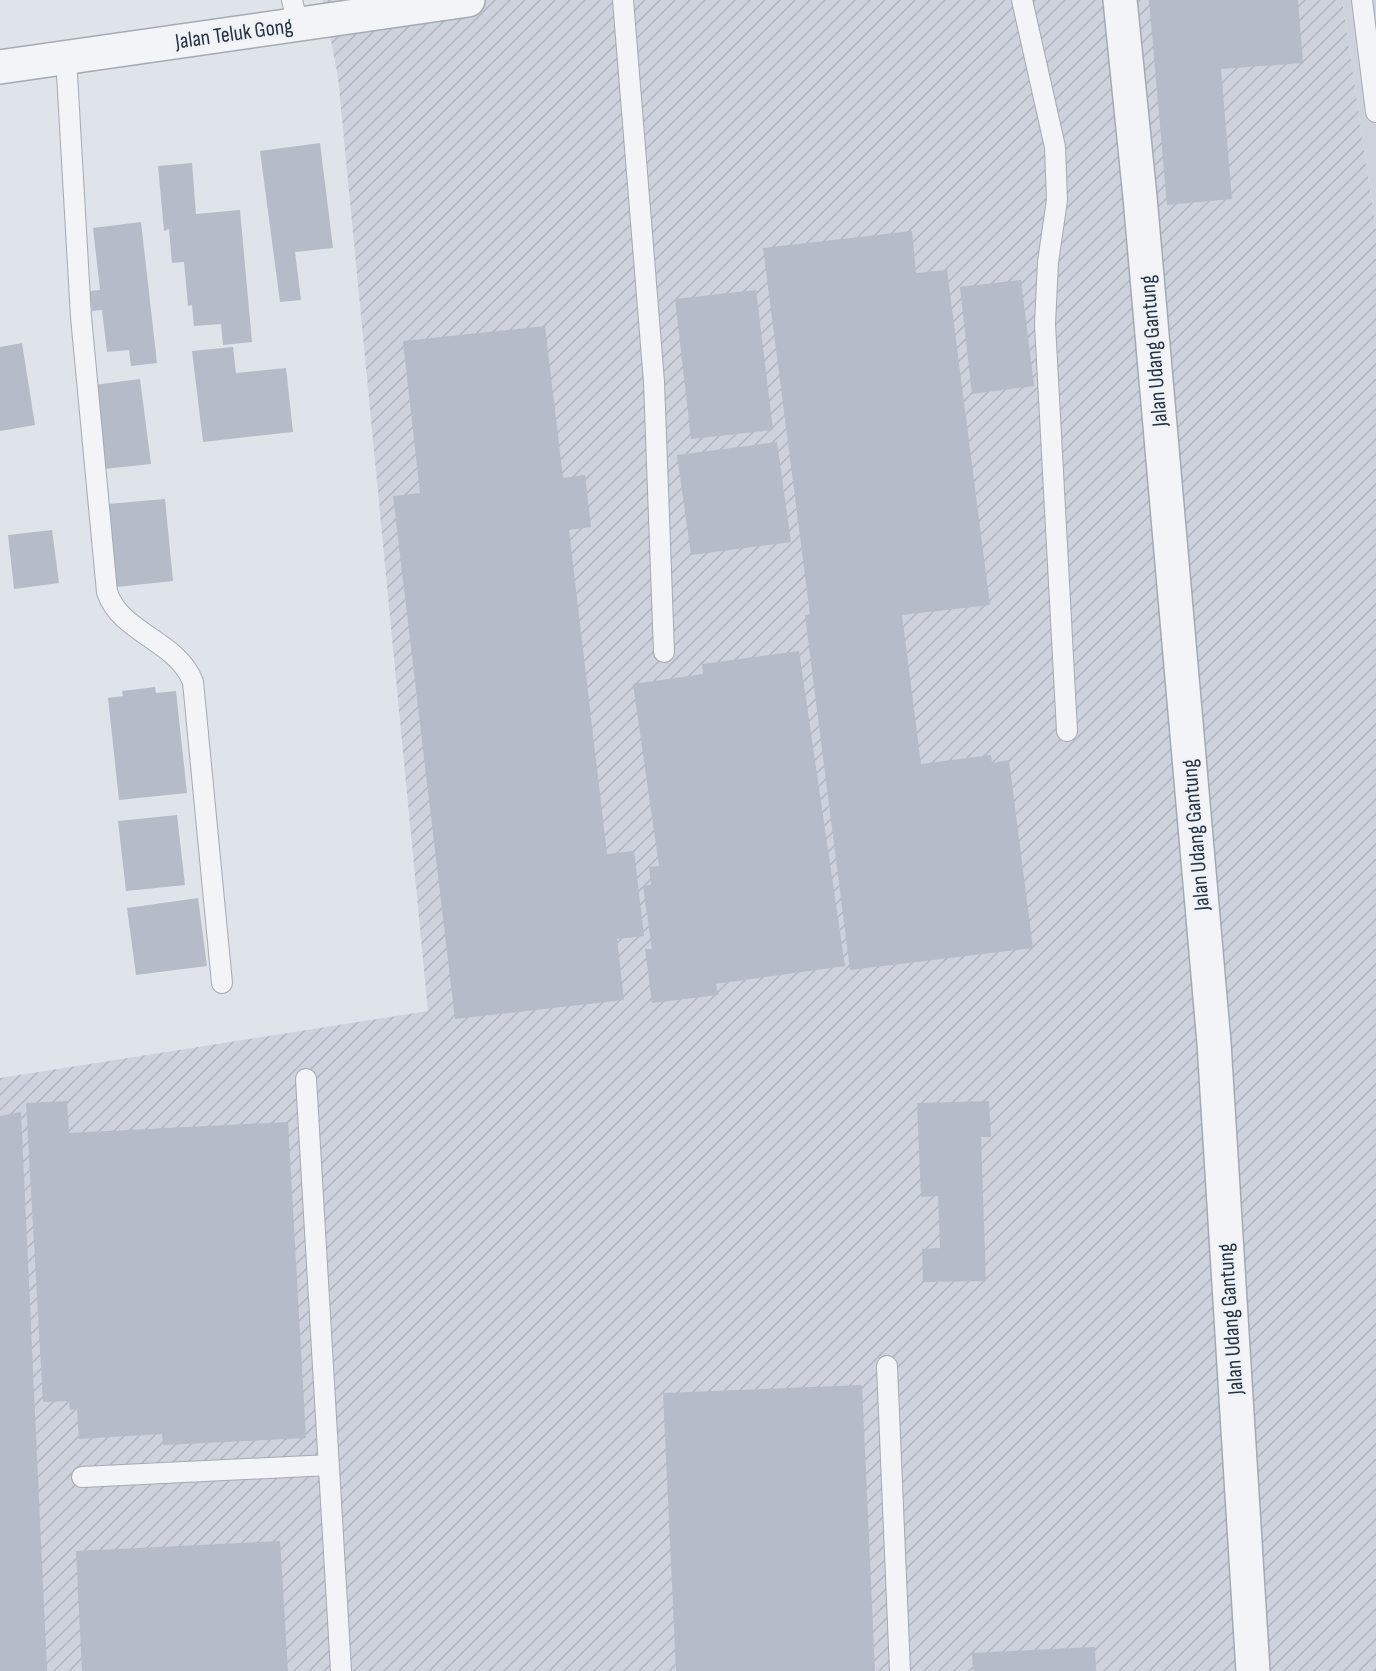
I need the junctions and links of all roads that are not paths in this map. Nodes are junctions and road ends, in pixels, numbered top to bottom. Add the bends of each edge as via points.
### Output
1 (462, 0) edge
2 (623, 0) edge
3 (1022, 0) edge
4 (1120, 0) edge
5 (1362, 0) edge
6 (295, 13) edge
7 (66, 57) junction
8 (0, 67) edge
9 (1376, 112) edge
10 (664, 652) dead end
11 (1067, 731) dead end
12 (222, 982) dead end
13 (306, 1079) dead end
14 (887, 1366) dead end
15 (329, 1465) junction
16 (82, 1477) dead end
17 (341, 1671) edge
18 (900, 1671) edge
19 (1253, 1671) edge

1 - 6 street, Jalan Teluk Gong
2 - 10 lane via 654,382
3 - 11 lane via 1055,147 1057,200 1045,324
4 - 19 street, Jalan Udang Gantung via 1214,1043
5 - 9 lane
6 - 7 street, Jalan Teluk Gong
7 - 8 street, Jalan Teluk Gong
7 - 12 lane via 81,317 107,592 123,617 177,656 193,682
13 - 15 lane
14 - 18 lane
15 - 16 lane
15 - 17 lane

